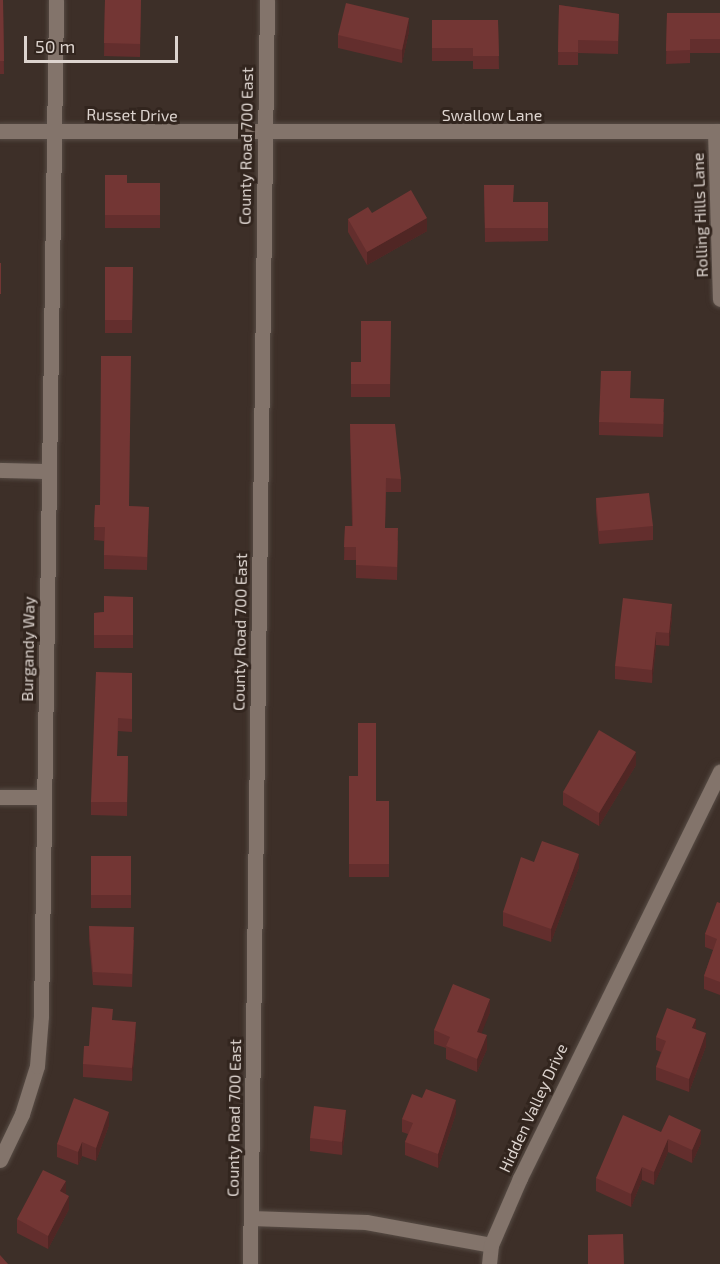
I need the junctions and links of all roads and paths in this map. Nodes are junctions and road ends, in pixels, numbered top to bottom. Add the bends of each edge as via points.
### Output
1 (56, 0) edge
2 (267, 0) edge
3 (0, 131) edge
4 (718, 131) edge
5 (55, 132) junction
6 (264, 134) junction
7 (720, 299) edge
8 (0, 470) edge
9 (47, 471) junction
10 (720, 771) edge
11 (0, 797) edge
12 (43, 797) junction
13 (0, 1160) edge
14 (251, 1218) junction
15 (491, 1245) junction
16 (250, 1264) edge
17 (489, 1264) edge

1 - 5 street, Burgandy Way
2 - 6 street, County Road 700 East
3 - 5 street, Russet Drive
4 - 6 street, Swallow Lane
4 - 7 street, Rolling Hills Lane
5 - 6 street, Russet Drive
5 - 9 street, Burgandy Way
6 - 14 street, County Road 700 East
8 - 9 street
9 - 12 street, Burgandy Way
10 - 15 street, Hidden Valley Drive via 636,932
11 - 12 street
12 - 13 street, Burgandy Way via 37,1066 22,1114
14 - 15 street via 366,1222
14 - 16 street, County Road 700 East
15 - 17 street, Hidden Valley Drive

